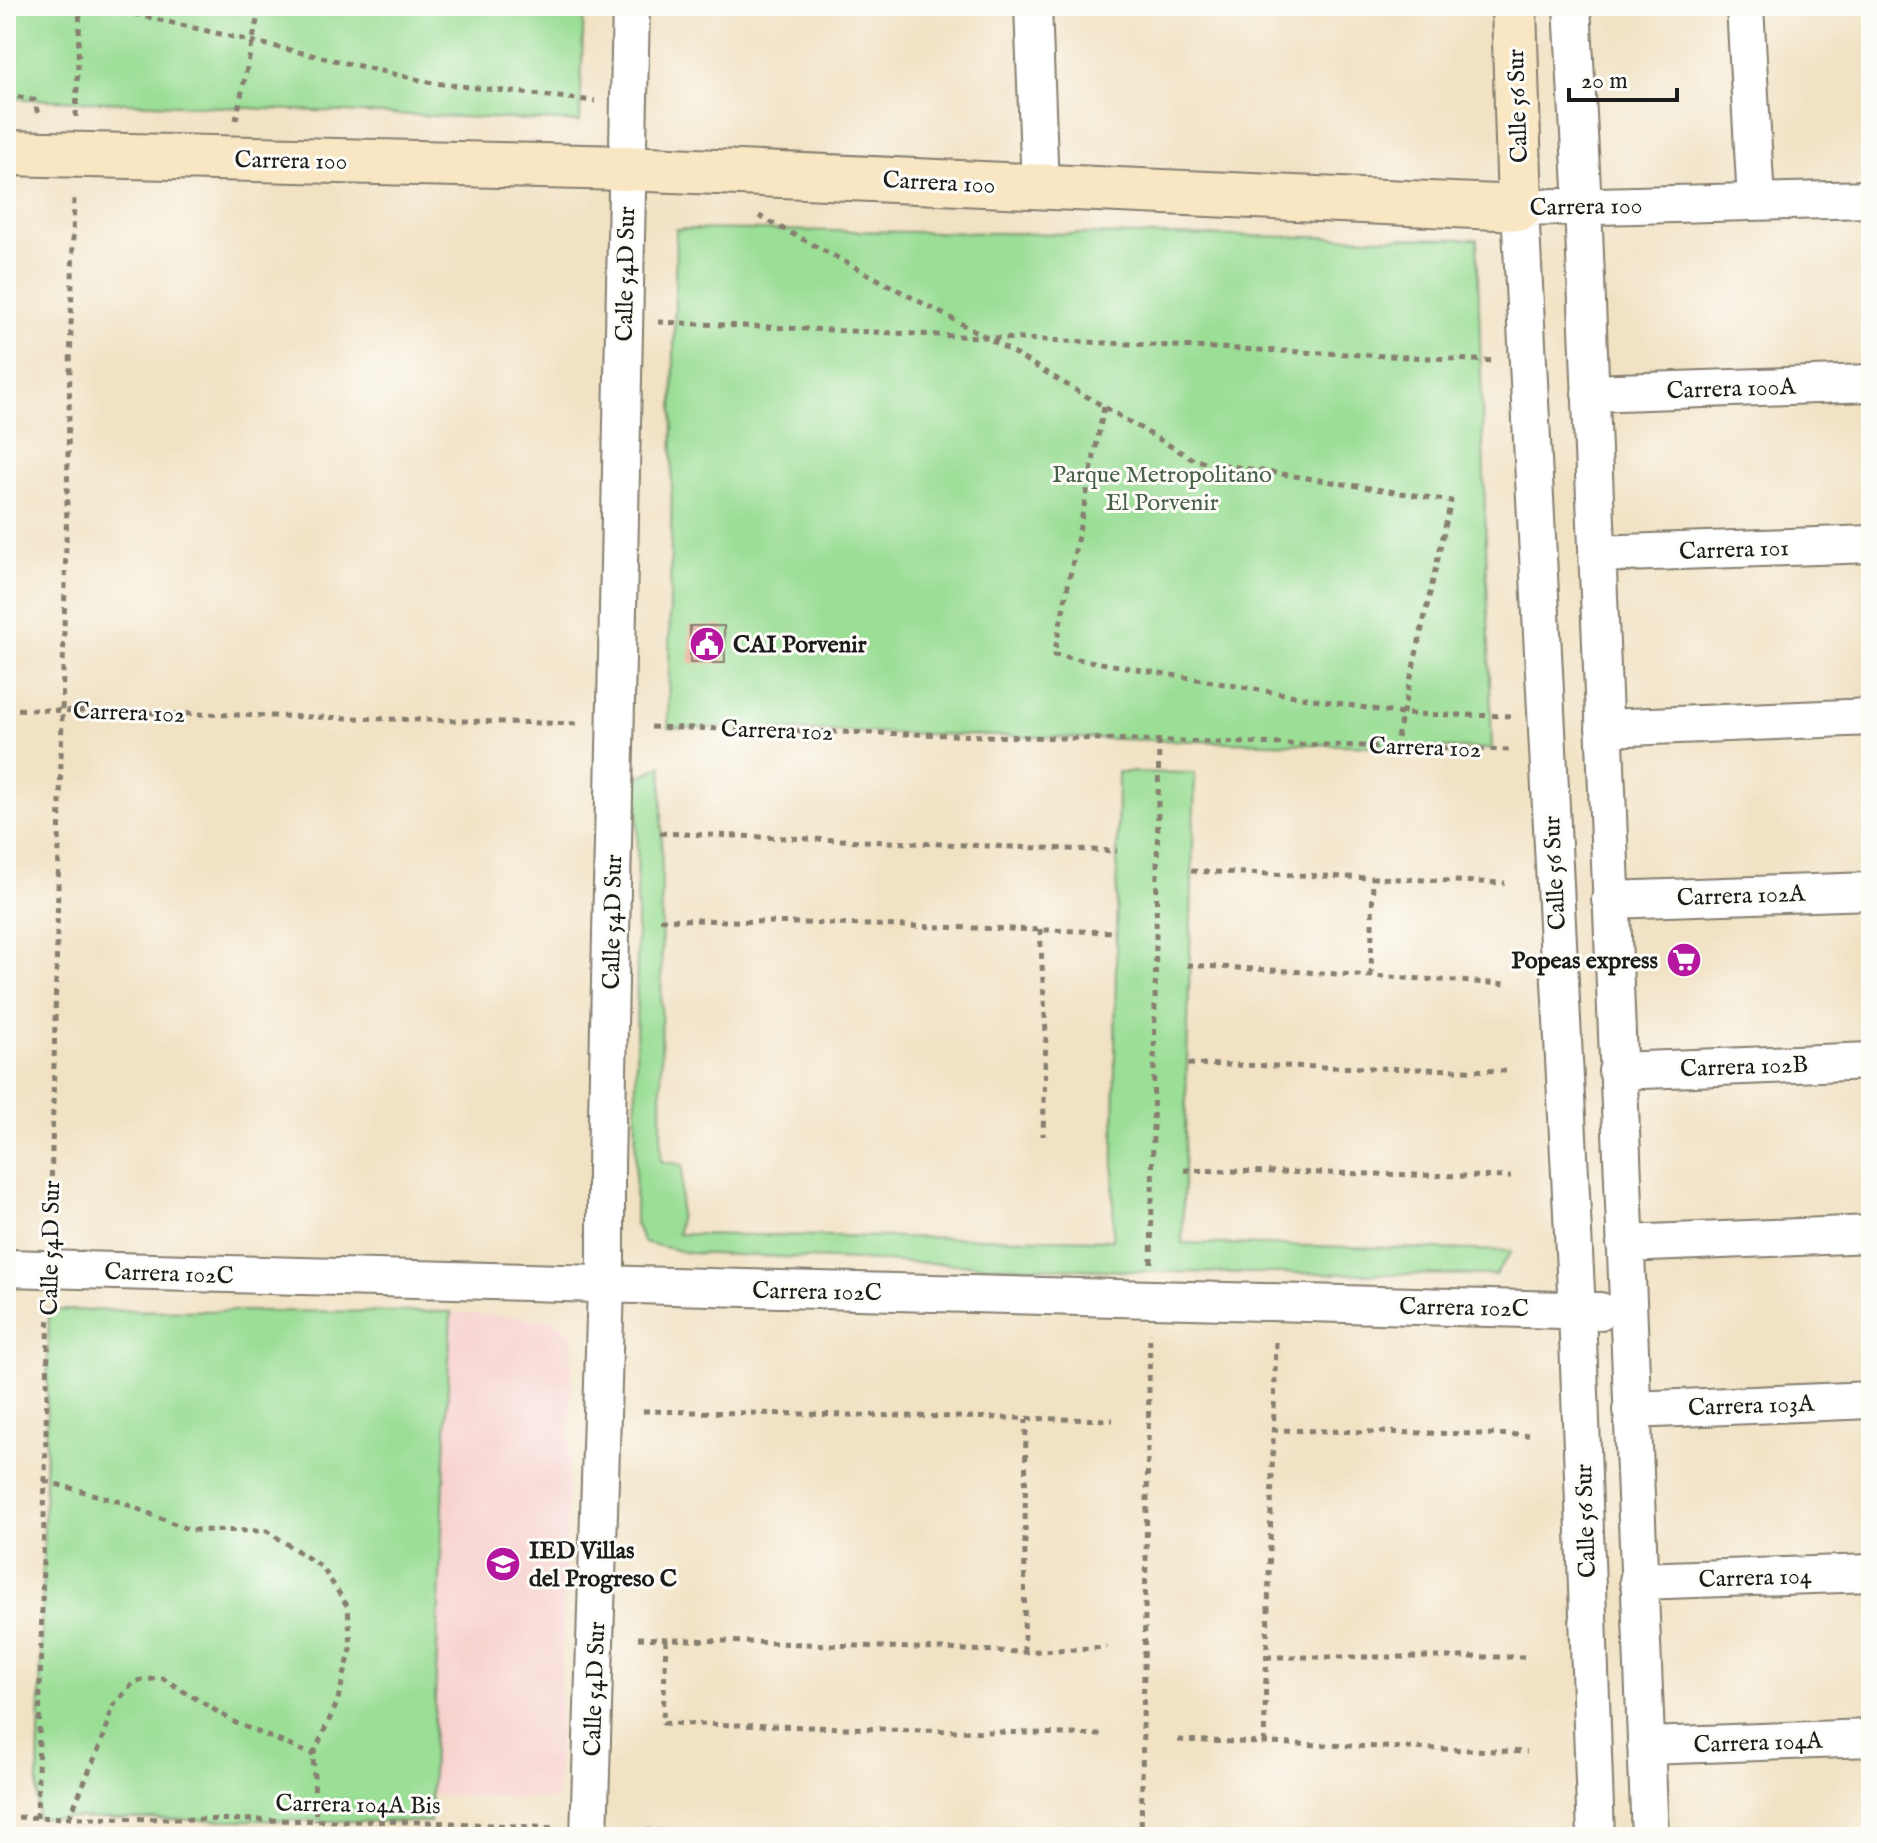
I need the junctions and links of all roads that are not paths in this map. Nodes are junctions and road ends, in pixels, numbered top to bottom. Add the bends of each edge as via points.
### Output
1 (631, 6) edge
2 (1033, 6) edge
3 (1514, 6) edge
4 (1572, 6) edge
5 (1745, 6) edge
6 (6, 153) edge
7 (627, 168) junction
8 (1040, 187) junction
9 (1871, 199) edge
10 (1756, 202) junction
11 (1583, 206) junction
12 (1520, 208) junction
13 (1871, 383) edge
14 (1590, 393) junction
15 (1871, 544) edge
16 (1597, 554) junction
17 (1871, 717) edge
18 (1604, 728) junction
19 (1871, 891) edge
20 (1610, 900) junction
21 (1871, 1061) edge
22 (1617, 1071) junction
23 (1871, 1234) edge
24 (1625, 1244) junction
25 (6, 1268) edge
26 (606, 1285) junction
27 (1577, 1310) junction
28 (1627, 1311) junction
29 (1871, 1400) edge
30 (1631, 1410) junction
31 (1871, 1573) edge
32 (1638, 1581) junction
33 (1871, 1738) edge
34 (1646, 1746) junction
35 (590, 1833) edge
36 (1596, 1837) edge
37 (1650, 1837) edge

1 - 7 street, Calle 54D Sur
2 - 8 street
3 - 12 street, Calle 56 Sur
4 - 11 street
5 - 10 street
6 - 7 street, Carrera 100
7 - 8 street, Carrera 100
7 - 26 street, Calle 54D Sur
8 - 12 street, Carrera 100
9 - 10 street, Carrera 100
10 - 11 street, Carrera 100
11 - 12 street, Carrera 100
11 - 14 street
12 - 27 street, Calle 56 Sur
13 - 14 street, Carrera 100A
14 - 16 street
15 - 16 street, Carrera 101
16 - 18 street
17 - 18 street
18 - 20 street
19 - 20 street, Carrera 102A
20 - 22 street
21 - 22 street, Carrera 102B
22 - 24 street
23 - 24 street
24 - 28 street
25 - 26 street, Carrera 102C
26 - 27 street, Carrera 102C
26 - 35 street, Calle 54D Sur
27 - 28 street, Carrera 102C
27 - 36 street, Calle 56 Sur
28 - 30 street
29 - 30 street, Carrera 103A
30 - 32 street
31 - 32 street, Carrera 104
32 - 34 street
33 - 34 street, Carrera 104A
34 - 37 street

